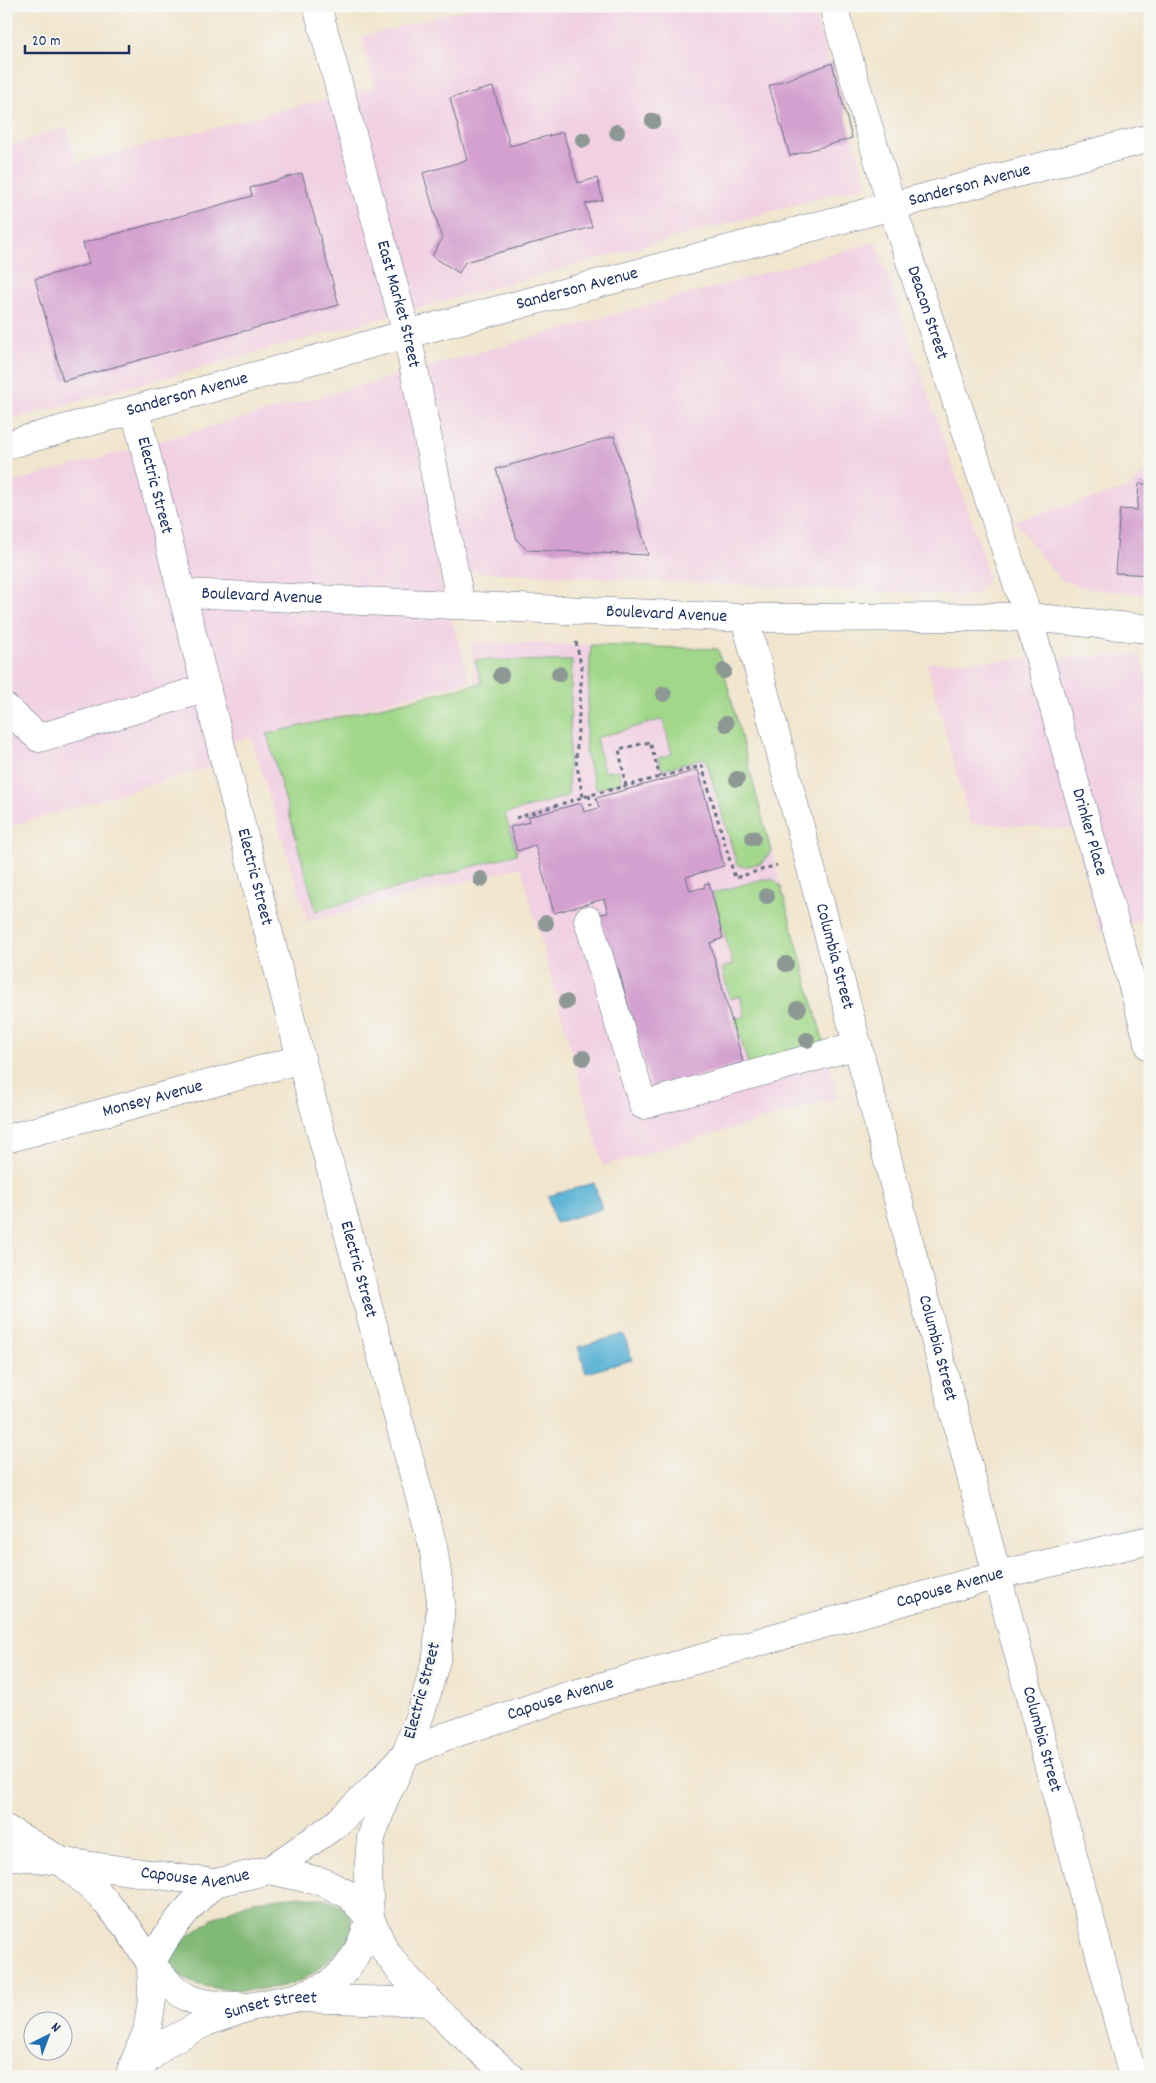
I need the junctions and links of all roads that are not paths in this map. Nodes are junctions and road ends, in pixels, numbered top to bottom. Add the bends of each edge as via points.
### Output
1 (318, 6) edge
2 (832, 6) edge
3 (1150, 138) edge
4 (892, 207) junction
5 (408, 334) junction
6 (135, 410) junction
7 (6, 445) edge
8 (182, 593) junction
9 (461, 605) junction
10 (1028, 617) junction
11 (745, 618) junction
12 (1150, 629) edge
13 (207, 688) junction
14 (6, 708) edge
15 (588, 920) dead end
16 (858, 1046) junction
17 (1150, 1047) edge
18 (301, 1059) junction
19 (6, 1139) edge
20 (1150, 1540) edge
21 (997, 1575) junction
22 (406, 1754) junction
23 (6, 1829) edge
24 (6, 1856) edge
25 (63, 1862) junction
26 (270, 1870) junction
27 (215, 1883) junction
28 (370, 1918) junction
29 (150, 1964) junction
30 (294, 1998) junction
31 (430, 2002) junction
32 (249, 2007) junction
33 (129, 2075) edge
34 (512, 2077) edge
35 (1133, 2077) edge

1 - 5 street, East Market Street
2 - 4 street, Deacon Street
3 - 4 street, Sanderson Avenue
4 - 5 street, Sanderson Avenue
4 - 10 street, Deacon Street
5 - 6 street, Sanderson Avenue
5 - 9 street, East Market Street
6 - 7 street, Sanderson Avenue
6 - 8 street, Electric Street
8 - 9 street, Boulevard Avenue
8 - 13 street, Electric Street
9 - 11 street, Boulevard Avenue
10 - 11 street, Boulevard Avenue
10 - 12 street, Boulevard Avenue
10 - 17 street, Drinker Place
11 - 16 street, Columbia Street
13 - 14 street via 39,738
13 - 18 street, Electric Street
15 - 16 street via 643,1105
16 - 21 street, Columbia Street
18 - 19 street, Monsey Avenue
18 - 22 street, Electric Street via 433,1546 441,1602 437,1656
20 - 21 street, Capouse Avenue
21 - 22 street, Capouse Avenue via 564,1697 474,1726
21 - 35 street, Columbia Street
22 - 26 street, Capouse Avenue via 335,1825
22 - 28 street, Electric Street via 371,1838 368,1875
23 - 25 street, Sunset Street
24 - 25 street, Capouse Avenue
25 - 27 street, Capouse Avenue
25 - 29 street, Sunset Street via 99,1894 127,1926
26 - 27 street, Capouse Avenue
26 - 28 street via 295,1875 349,1895
27 - 29 street via 177,1921
28 - 30 street via 363,1943 349,1967 328,1985
28 - 31 street, Electric Street via 384,1949
29 - 32 street via 172,1988 193,2001
29 - 33 street, Sunset Street via 152,2000 147,2031
30 - 31 street, Sunset Street
30 - 32 street, Sunset Street
31 - 34 street, Electric Street
32 - 33 street, Sunset Street via 206,2022 168,2042

